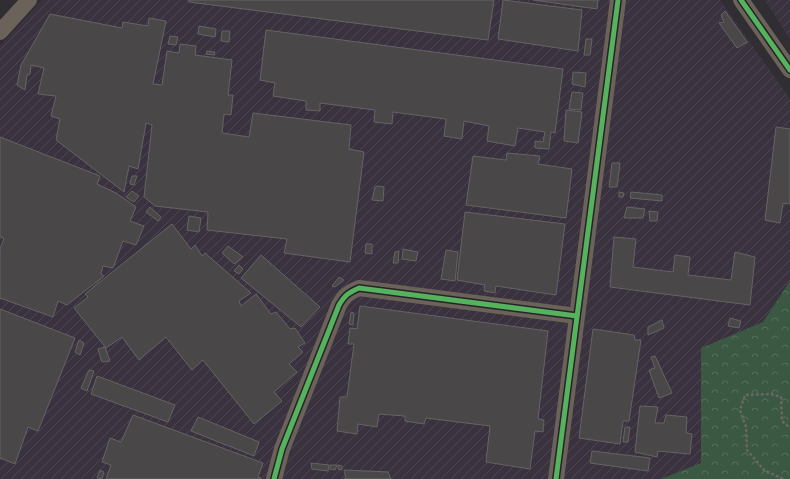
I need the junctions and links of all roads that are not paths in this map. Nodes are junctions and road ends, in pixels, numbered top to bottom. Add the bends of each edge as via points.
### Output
1 (29, 0) edge
2 (618, 0) edge
3 (741, 0) edge
4 (0, 32) edge
5 (790, 70) edge
6 (577, 316) junction
7 (274, 479) edge
8 (556, 479) edge

1 - 4 street
2 - 6 street
3 - 5 street
6 - 7 street via 359,288 350,292 338,305 282,449
6 - 8 street

